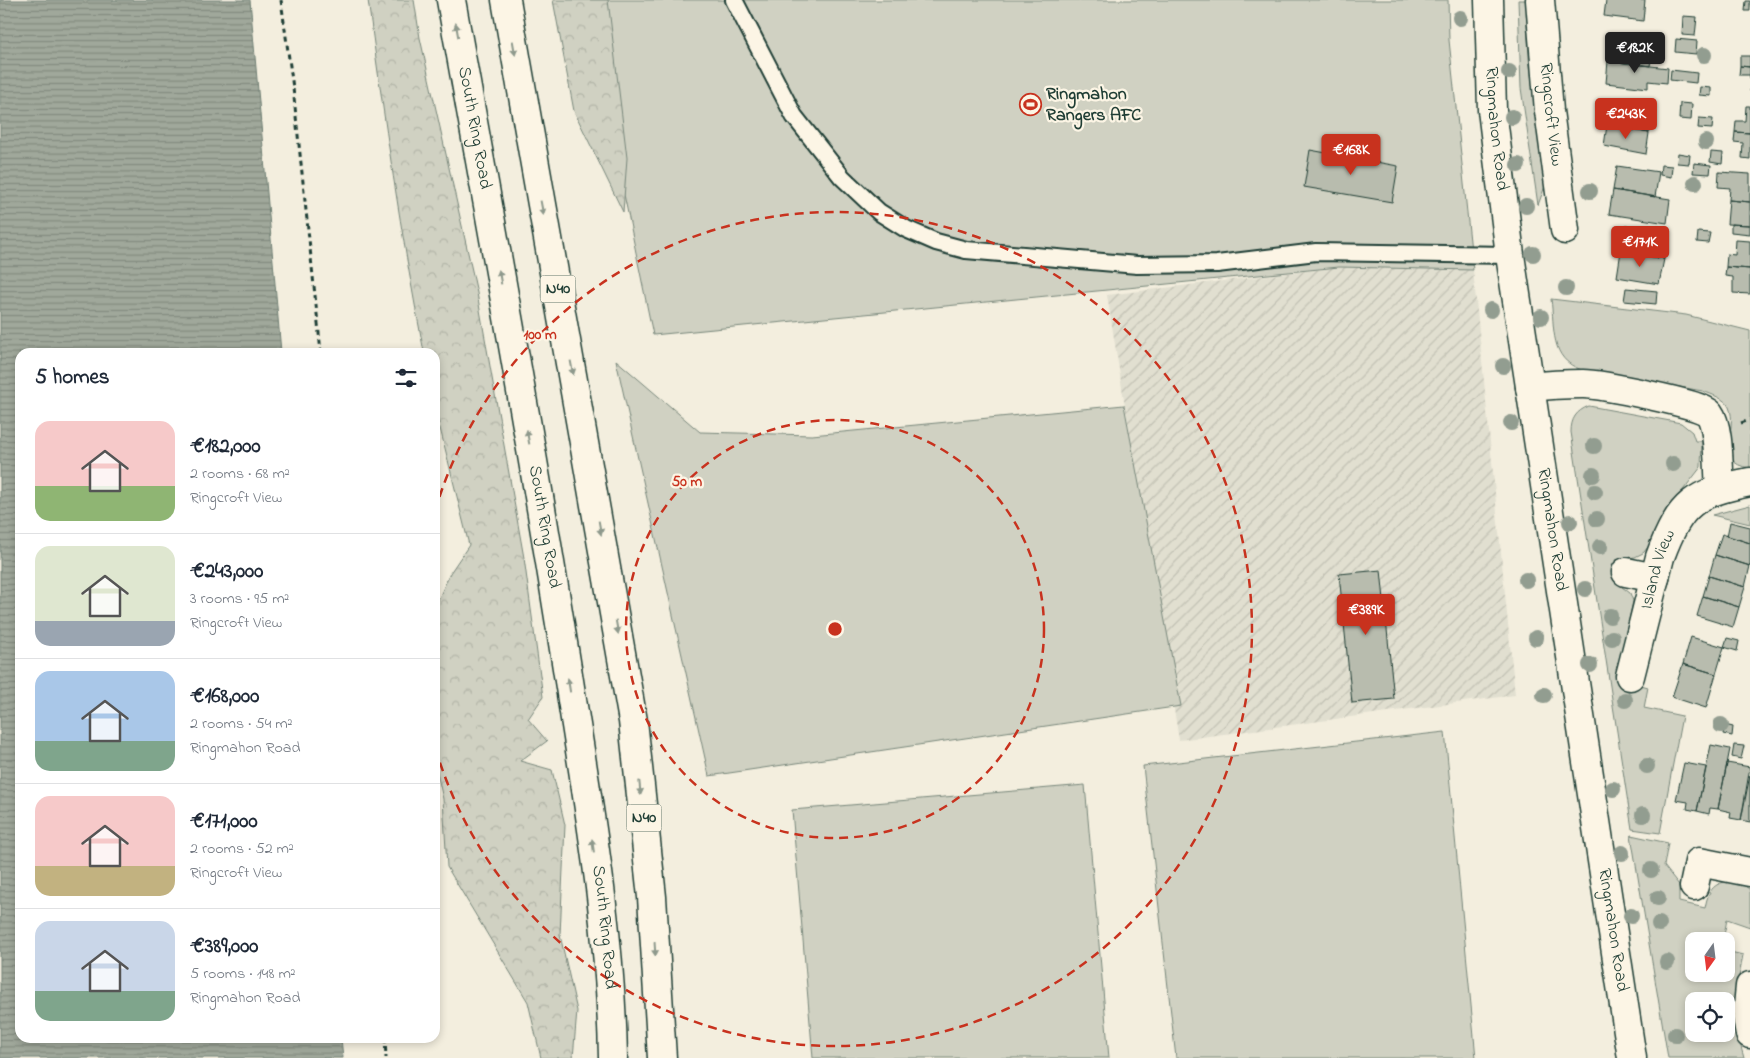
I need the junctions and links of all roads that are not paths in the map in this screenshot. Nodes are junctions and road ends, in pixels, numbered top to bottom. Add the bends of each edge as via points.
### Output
1 (451, 0) edge
2 (506, 0) edge
3 (734, 0) edge
4 (1489, 0) edge
5 (1540, 0) edge
6 (1565, 230) dead end
7 (1510, 255) junction
8 (1530, 387) junction
9 (1750, 482) edge
10 (1720, 488) junction
11 (1626, 572) dead end
12 (1655, 578) junction
13 (1630, 676) dead end
14 (1750, 872) edge
15 (1696, 874) dead end
16 (1750, 986) edge
17 (612, 1016) junction
18 (1750, 1034) edge
19 (608, 1058) edge
20 (613, 1058) edge
21 (662, 1058) edge
22 (1632, 1058) edge

17 -> 1 main road, South Ring Road via 600,898 552,571
2 -> 21 main road, N40 via 634,721 652,897
3 - 7 lane via 794,116 842,177 879,212 936,242 966,250 1138,265 1217,264 1316,252
4 - 7 main road, Ringmahon Road via 1492,110
5 - 6 main road, Ringcroft View via 1549,111
7 - 8 main road, Ringmahon Road
8 - 10 main road via 1585,384 1689,404 1707,411 1716,432
8 - 22 main road, Ringmahon Road
9 - 10 main road, Island View
10 - 12 main road, Island View via 1700,496 1686,507 1667,538
11 - 12 main road
12 - 13 main road, Island View
14 - 15 main road
16 - 18 main road via 1747,1017
17 - 19 main road
17 - 20 main road, South Ring Road

